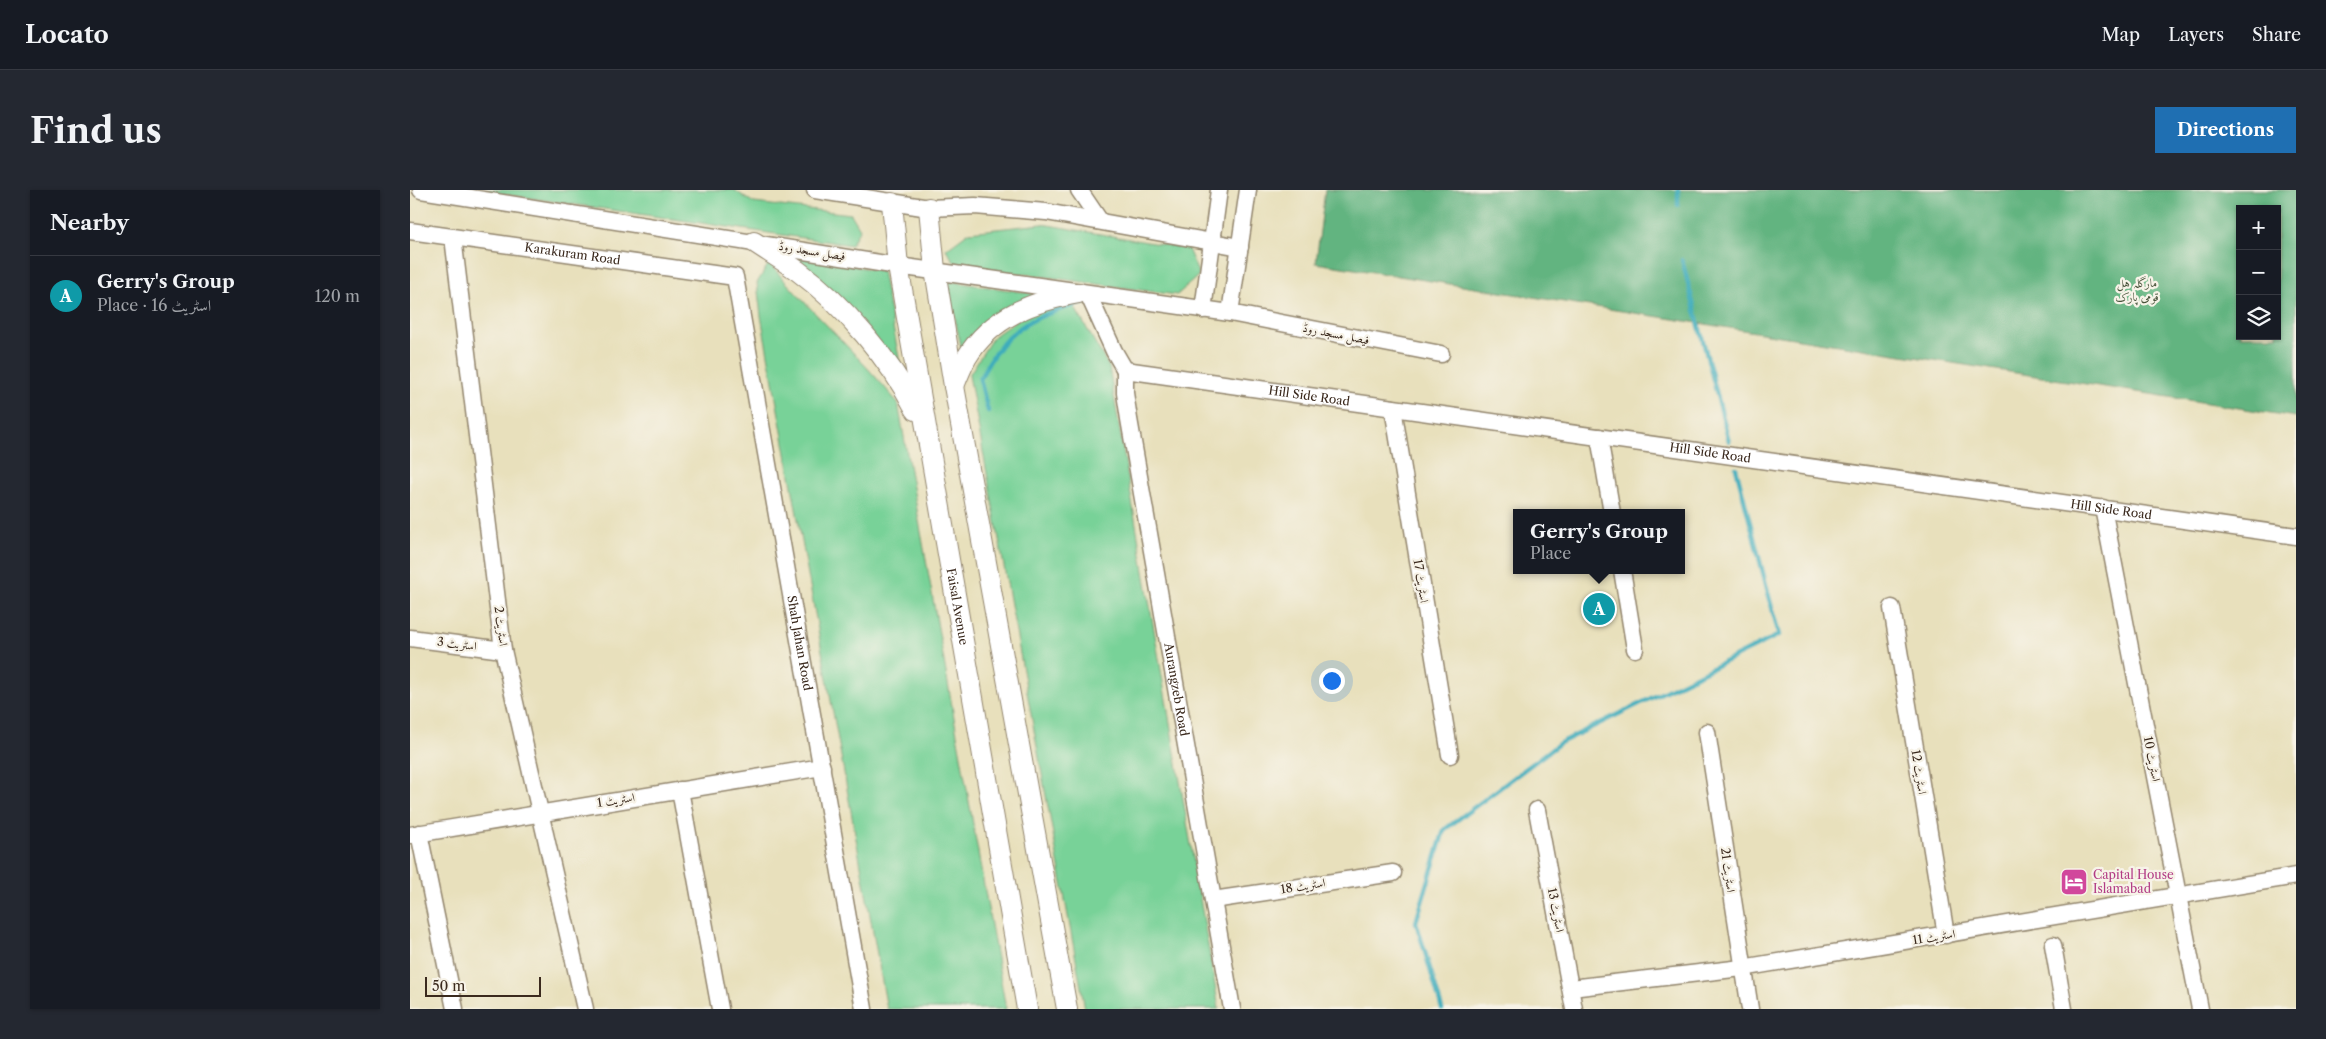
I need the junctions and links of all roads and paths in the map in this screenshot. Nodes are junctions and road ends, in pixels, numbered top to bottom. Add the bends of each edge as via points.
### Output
1 (421, 190) edge
2 (815, 190) edge
3 (1079, 190) edge
4 (1218, 190) edge
5 (1248, 190) edge
6 (892, 204) junction
7 (929, 208) junction
8 (1100, 222) junction
9 (410, 231) edge
10 (454, 237) junction
11 (754, 242) junction
12 (1212, 242) junction
13 (1240, 247) junction
14 (898, 266) junction
15 (934, 270) junction
16 (735, 277) joint
17 (1083, 293) junction
18 (1203, 310) junction
19 (1230, 313) junction
20 (1441, 354) dead end
21 (1125, 370) junction
22 (954, 386) junction
23 (1393, 408) junction
24 (926, 430) junction
25 (1599, 437) junction
26 (2102, 508) junction
27 (1611, 509) edge
28 (2296, 536) edge
29 (1623, 574) edge
30 (1892, 608) dead end
31 (410, 638) edge
32 (1635, 649) dead end
33 (503, 650) junction
34 (1708, 732) dead end
35 (1450, 755) dead end
36 (822, 767) junction
37 (680, 790) junction
38 (1537, 810) dead end
39 (542, 812) junction
40 (414, 834) edge
41 (1393, 873) dead end
42 (2296, 876) edge
43 (2179, 896) junction
44 (1213, 900) junction
45 (1946, 935) junction
46 (2053, 945) dead end
47 (1742, 968) junction
48 (1571, 988) junction
49 (455, 1009) edge
50 (585, 1009) edge
51 (720, 1009) edge
52 (864, 1009) edge
53 (1027, 1009) edge
54 (1067, 1009) edge
55 (1232, 1009) edge
56 (1574, 1009) edge
57 (1750, 1009) edge
58 (2064, 1009) edge
59 (2200, 1009) edge

1 - 11 street, فیصل مسجد روڈ
2 - 6 street
3 - 8 street
4 - 12 street
5 - 13 street
6 - 7 street
6 - 14 main road, Faisal Avenue
7 - 8 street via 975,206 1046,212
7 - 15 main road
8 - 12 street
9 - 10 street, Karakuram Road
10 - 16 street, Karakuram Road
10 - 33 street, اسٹریٹ 2
11 - 14 street, فیصل مسجد روڈ
11 - 24 main road via 800,272 852,321 903,383
12 - 13 street
12 - 18 street
13 - 19 street
14 - 15 street, فیصل مسجد روڈ
14 - 24 main road, Faisal Avenue
15 - 17 street, فیصل مسجد روڈ
15 - 22 main road
16 - 36 street, Shah Jahan Road
17 - 18 street, فیصل مسجد روڈ
17 - 21 street
17 - 22 main road via 1034,303 1010,314 967,356
18 - 19 street, فیصل مسجد روڈ
19 - 20 street, فیصل مسجد روڈ
21 - 23 street, Hill Side Road
21 - 44 street, Aurangzeb Road via 1125,393
22 - 54 main road
23 - 25 street, Hill Side Road
23 - 35 street, اسٹریٹ 17
24 - 53 main road, Faisal Avenue
25 - 26 street, Hill Side Road
25 - 27 street
26 - 28 street, Hill Side Road
26 - 43 street, اسٹریٹ 10
29 - 32 street
30 - 45 street, اسٹریٹ 12
31 - 33 street, اسٹریٹ 3
33 - 39 street, اسٹریٹ 2
34 - 47 street, اسٹریٹ 21
36 - 37 street, اسٹریٹ 1
36 - 52 street, Shah Jahan Road
37 - 39 street, اسٹریٹ 1
37 - 51 street
38 - 48 street, اسٹریٹ 13
39 - 40 street, اسٹریٹ 1
39 - 50 street, اسٹریٹ 2
40 - 49 street
41 - 44 street, اسٹریٹ 18
42 - 43 street, اسٹریٹ 11
43 - 45 street, اسٹریٹ 11
43 - 59 street, اسٹریٹ 10
44 - 55 street, Aurangzeb Road
45 - 47 street, اسٹریٹ 11
46 - 58 street
47 - 48 street, اسٹریٹ 11
47 - 57 street, اسٹریٹ 21
48 - 56 street, اسٹریٹ 13

